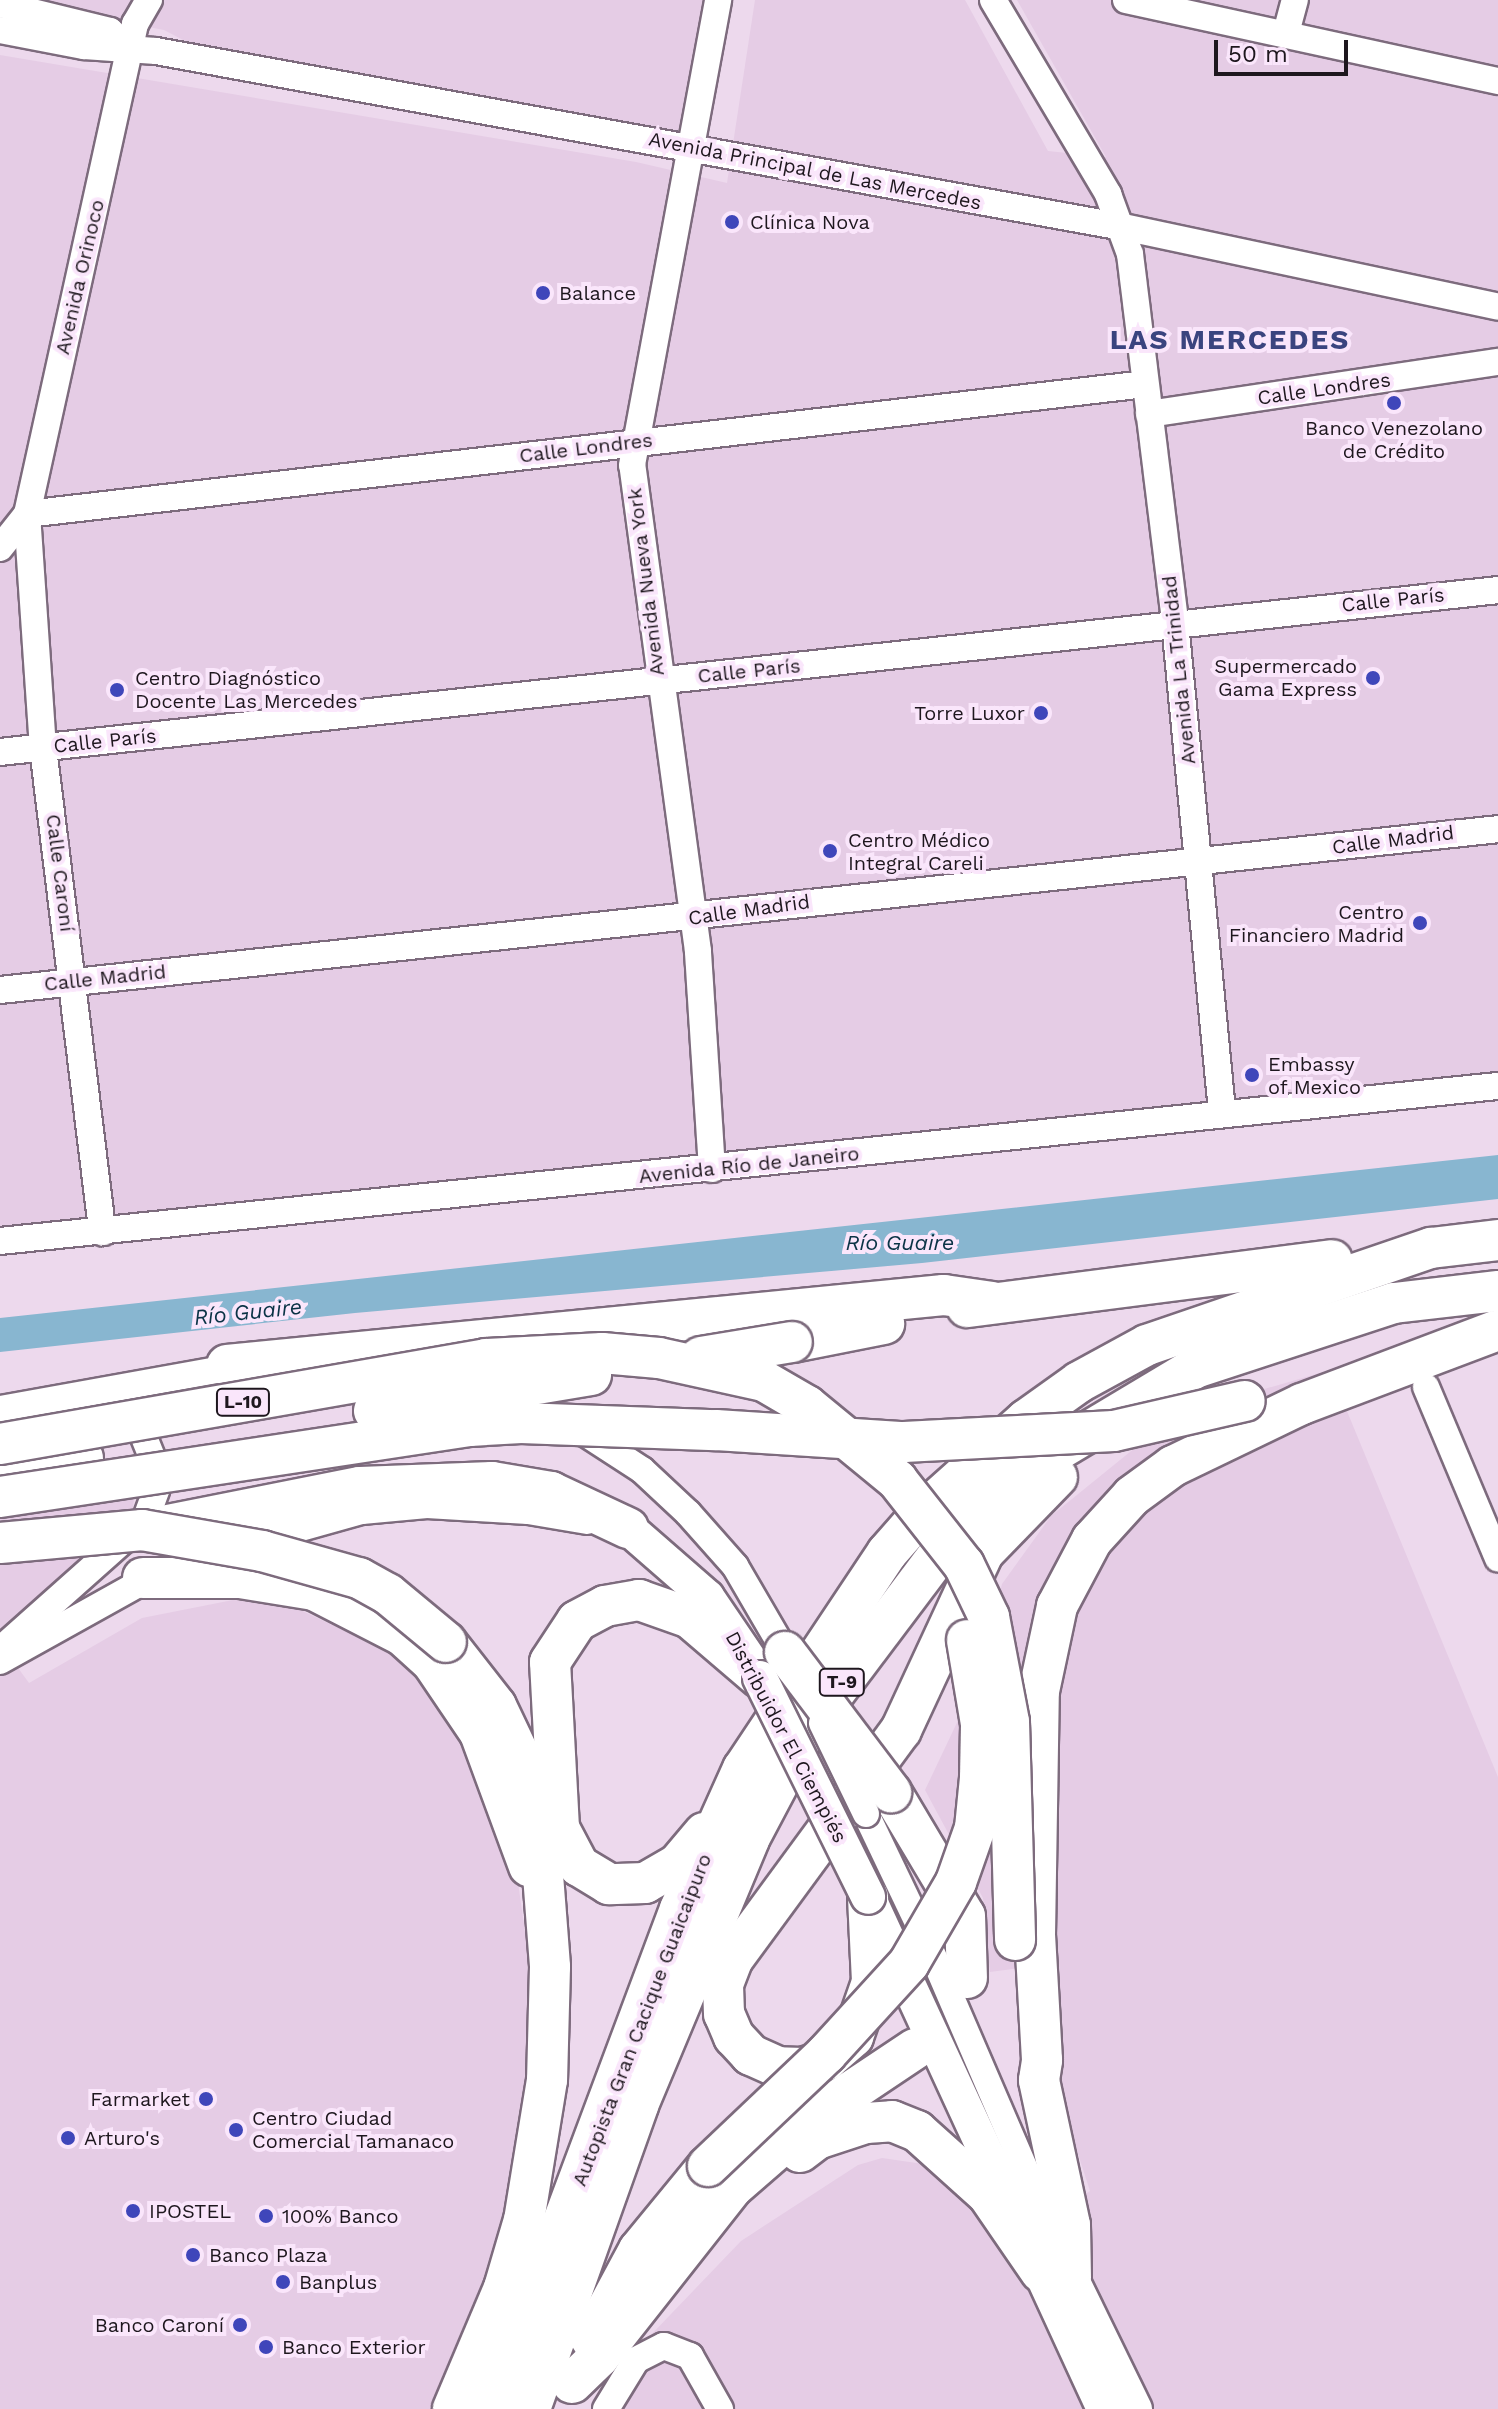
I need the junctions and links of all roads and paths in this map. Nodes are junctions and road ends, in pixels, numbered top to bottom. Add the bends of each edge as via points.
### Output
1 (149, 0) edge
2 (718, 0) edge
3 (993, 0) edge
4 (1126, 0) edge
5 (1295, 0) edge
6 (0, 4) edge
7 (0, 30) edge
8 (1286, 33) junction
9 (84, 46) junction
10 (130, 51) junction
11 (1498, 81) edge
12 (117, 101) junction
13 (691, 150) junction
14 (1123, 227) junction
15 (1498, 307) edge
16 (1498, 362) edge
17 (1145, 384) junction
18 (1149, 414) junction
19 (636, 445) junction
20 (27, 514) junction
21 (0, 548) edge
22 (1498, 590) edge
23 (1175, 623) junction
24 (658, 681) junction
25 (43, 748) junction
26 (0, 752) edge
27 (1498, 829) edge
28 (1201, 863) junction
29 (693, 919) junction
30 (75, 981) junction
31 (0, 990) edge
32 (1498, 1086) edge
33 (1222, 1114) junction
34 (712, 1169) junction
35 (102, 1232) junction
36 (1498, 1240) edge
37 (0, 1241) edge
38 (1431, 1248) junction
39 (992, 1302) junction
40 (1493, 1310) edge
41 (227, 1365) junction
42 (764, 1381) junction
43 (1426, 1387) dead end
44 (0, 1409) edge
45 (1250, 1413) junction
46 (0, 1444) edge
47 (0, 1471) edge
48 (0, 1497) edge
49 (628, 1528) junction
50 (142, 1530) junction
51 (0, 1543) edge
52 (1497, 1551) edge
53 (143, 1578) junction
54 (0, 1649) edge
55 (0, 1661) edge
56 (772, 1665) junction
57 (743, 1769) junction
58 (878, 1803) junction
59 (868, 1897) junction
60 (546, 1915) junction
61 (967, 1978) dead end
62 (915, 2049) dead end
63 (1039, 2080) junction
64 (692, 2240) junction
65 (1056, 2275) junction
66 (567, 2396) edge
67 (453, 2409) edge
68 (493, 2409) edge
69 (530, 2409) edge
70 (606, 2409) edge
71 (720, 2409) edge
72 (1104, 2409) edge
73 (1135, 2409) edge

1 - 10 street, Avenida Orinoco via 135,24
2 - 13 street, Avenida Nueva York
3 - 14 street
4 - 8 street
5 - 8 street
6 - 10 street via 110,31
7 - 9 street, Avenida Principal de Las Mercedes
8 - 11 street
9 - 10 street, Avenida Principal de Las Mercedes
9 - 12 street via 107,75
10 - 12 street, Avenida Orinoco
10 - 13 street, Avenida Principal de Las Mercedes via 172,54
12 - 20 street, Avenida Orinoco
13 - 14 street, Avenida Principal de Las Mercedes
13 - 19 street, Avenida Nueva York
14 - 15 street, Avenida Principal de Las Mercedes
14 - 17 street, Avenida La Trinidad
16 - 18 street, Calle Londres
17 - 18 street, Avenida La Trinidad
17 - 19 street, Calle Londres via 664,437
18 - 23 street, Avenida La Trinidad
19 - 20 street, Calle Londres
19 - 24 street, Avenida Nueva York via 632,465
20 - 21 street, Avenida Orinoco
20 - 25 street, Calle Caroní
22 - 23 street, Calle París
23 - 24 street, Calle París
23 - 28 street, Avenida La Trinidad
24 - 25 street, Calle París
24 - 29 street, Avenida Nueva York
25 - 26 street, Calle París
25 - 30 street, Calle Caroní
27 - 28 street, Calle Madrid
28 - 29 street, Calle Madrid via 877,892
28 - 33 street, Avenida La Trinidad
29 - 30 street, Calle Madrid
29 - 34 street, Avenida Nueva York
30 - 31 street, Calle Madrid
30 - 35 street, Calle Caroní
32 - 33 street, Avenida Río de Janeiro
33 - 34 street, Avenida Río de Janeiro
34 - 35 street, Avenida Río de Janeiro
35 - 37 street, Avenida Río de Janeiro
36 - 38 highway, Autopista Gran Cacique Guaicaipuro / T-9
38 - 39 highway
38 - 57 highway, Autopista Gran Cacique Guaicaipuro / T-9 via 1147,1345 1079,1382 1026,1420 922,1513 887,1553
39 - 41 highway via 944,1295
39 - 47 highway, bridge via 792,1342
40 - 45 highway
40 - 59 highway via 1203,1384 1147,1411 1044,1486 983,1553 901,1730 729,1965 722,1989 724,2014 734,2037 751,2055 778,2067 803,2068 827,2060 853,2037 872,1982
40 - 69 highway, Autopista Gran Cacique Guaicaipuro / T-9 via 1394,1303 1195,1368 1038,1462 986,1503 944,1547 807,1729 749,1839 638,2105
41 - 44 street, Distribuidor El Ciempiés
41 - 56 street, Distribuidor El Ciempiés via 464,1377 525,1400 606,1443 688,1513 735,1566
42 - 46 highway, L-10, bridge via 686,1362 602,1353 486,1359
42 - 63 highway, bridge via 807,1406 897,1480 964,1565 989,1617 1009,1722 1015,1940 1027,2061
42 - 66 highway, bridge via 887,1495 920,1533 947,1579 974,1672 980,1778 975,1828 956,1882 909,1963 826,2054 708,2166 618,2284
43 - 52 street
44 - 54 street via 98,1403 119,1410 149,1445 156,1490 145,1521
45 - 48 highway, bridge via 1114,1431 904,1442 581,1425 470,1426
45 - 63 highway via 1132,1496 1092,1540 1057,1606 1045,1654 1037,1736
49 - 50 highway via 551,1492 492,1482 360,1487
49 - 53 street via 477,1506 362,1511 298,1526
49 - 56 main road, Distribuidor El Ciempiés via 707,1597
50 - 51 highway, bridge
50 - 60 highway, bridge via 262,1551 359,1578 388,1594 446,1642 496,1706 528,1773 538,1810
53 - 55 street
53 - 60 highway via 240,1578 314,1590 402,1635 432,1662 480,1733
56 - 57 highway via 690,1618 639,1600 605,1606 577,1621 550,1662 559,1828 576,1862 597,1879 636,1885 671,1869 700,1839
56 - 58 highway, bridge
56 - 59 main road, Distribuidor El Ciempiés, bridge
57 - 68 highway, Autopista Gran Cacique Guaicaipuro / T-9 via 680,1909
58 - 61 highway via 965,1916
58 - 65 street, Distribuidor El Ciempiés
59 - 65 main road, Distribuidor El Ciempiés
60 - 67 highway via 550,1991 540,2142 504,2288
62 - 64 highway via 804,2126 732,2188
63 - 65 highway via 1070,2225
64 - 65 highway via 817,2139 853,2126 892,2121 917,2131 958,2164
64 - 66 highway
65 - 72 main road
65 - 73 main road
70 - 71 street via 636,2360 664,2346 690,2356

